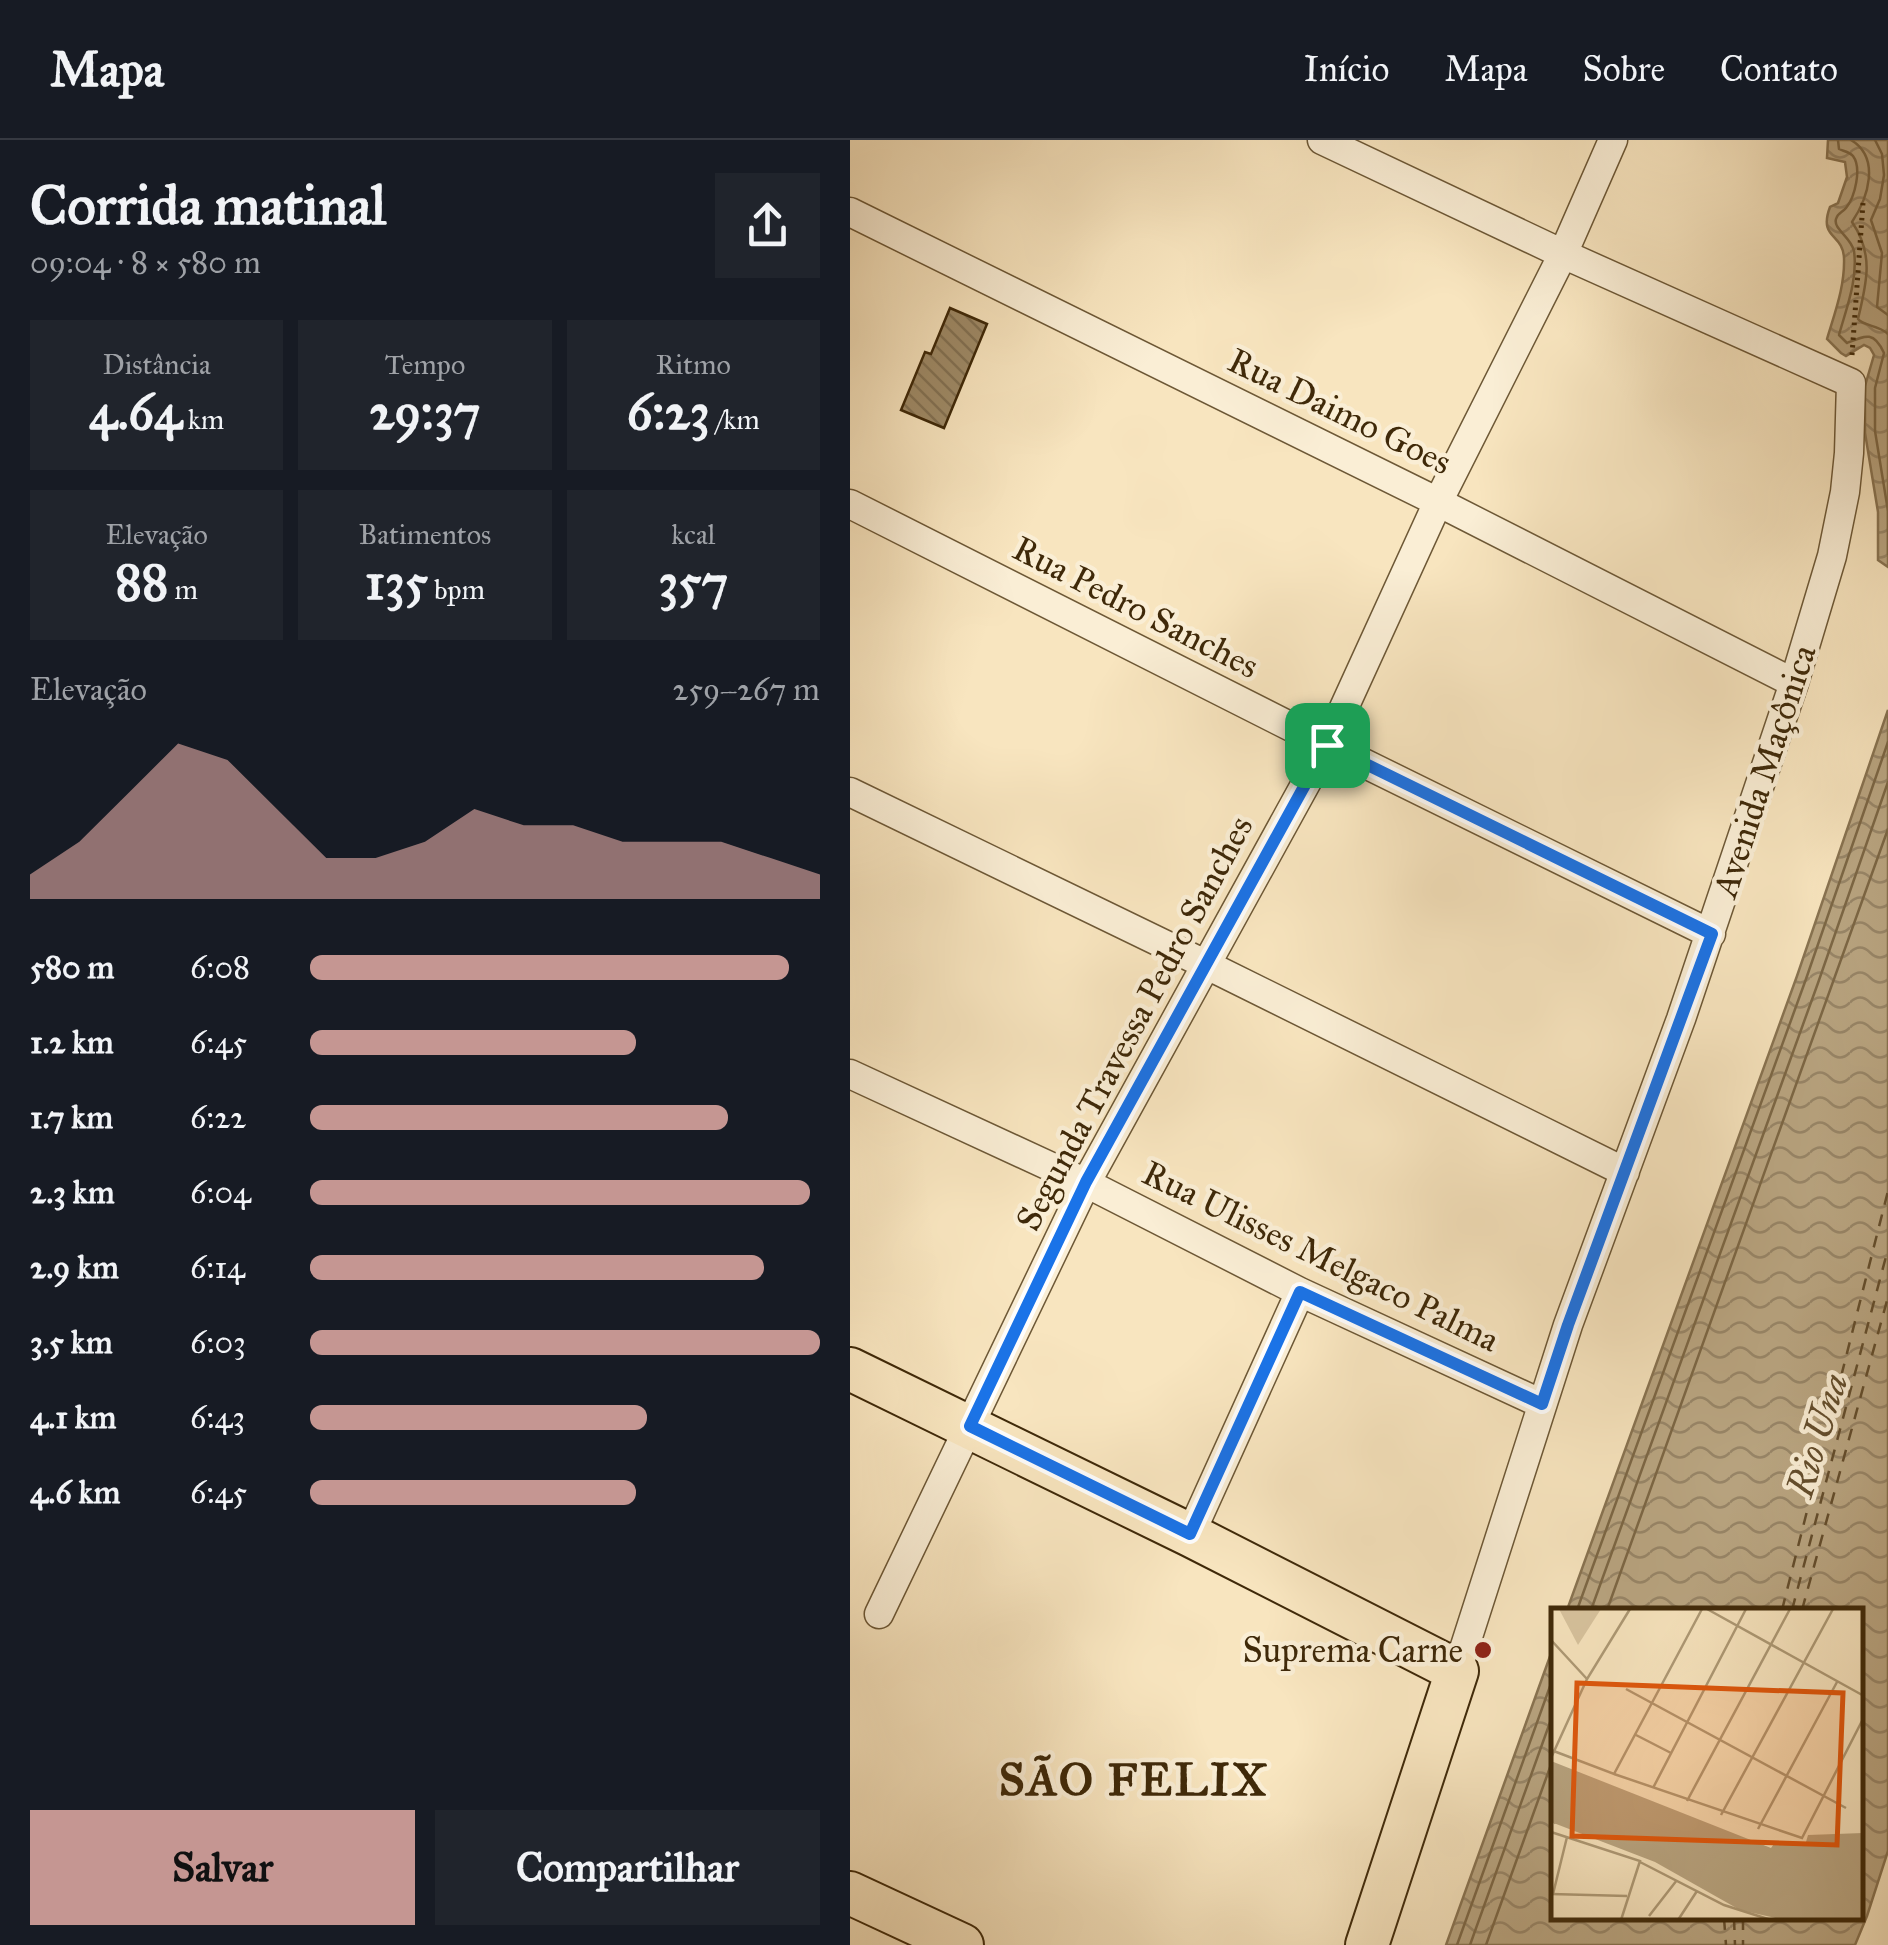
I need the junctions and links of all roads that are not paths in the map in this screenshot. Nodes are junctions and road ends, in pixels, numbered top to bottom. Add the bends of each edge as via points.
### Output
1 (1322, 140) edge
2 (1613, 140) edge
3 (850, 212) edge
4 (1564, 254) junction
5 (1438, 502) junction
6 (850, 504) edge
7 (1794, 683) junction
8 (1327, 745) junction
9 (850, 792) edge
10 (1712, 934) junction
11 (1207, 965) junction
12 (850, 1074) edge
13 (1625, 1172) junction
14 (1086, 1182) junction
15 (1300, 1292) junction
16 (850, 1369) edge
17 (1542, 1404) junction
18 (970, 1426) junction
19 (1190, 1534) junction
20 (878, 1614) dead end
21 (1457, 1671) junction
22 (850, 1893) edge
23 (962, 1945) edge
24 (1367, 1945) edge

1 - 4 street
2 - 4 street, Segunda Travessa Pedro Sanches
3 - 5 street, Rua Daimo Goes
4 - 5 street, Segunda Travessa Pedro Sanches
4 - 7 street, Avenida Maçônica via 1851,383 1845,492
5 - 7 street, Rua Daimo Goes
5 - 8 street, Segunda Travessa Pedro Sanches
6 - 8 street, Rua Pedro Sanches
7 - 10 street, Avenida Maçônica
8 - 10 street, Rua Pedro Sanches
8 - 11 street, Segunda Travessa Pedro Sanches
9 - 11 street
10 - 13 street, Avenida Maçônica
11 - 13 street
11 - 14 street, Segunda Travessa Pedro Sanches
12 - 14 street, Rua Ulisses Melgaco Palma
13 - 17 street, Avenida Maçônica
14 - 15 street, Rua Ulisses Melgaco Palma
14 - 18 street, Segunda Travessa Pedro Sanches
15 - 17 street, Rua Ulisses Melgaco Palma
15 - 19 street
16 - 18 main road
17 - 21 street, Avenida Maçônica
18 - 19 main road
18 - 20 street, Segunda Travessa Pedro Sanches
19 - 21 main road
21 - 24 main road, Avenida Maçônica
22 - 23 main road

